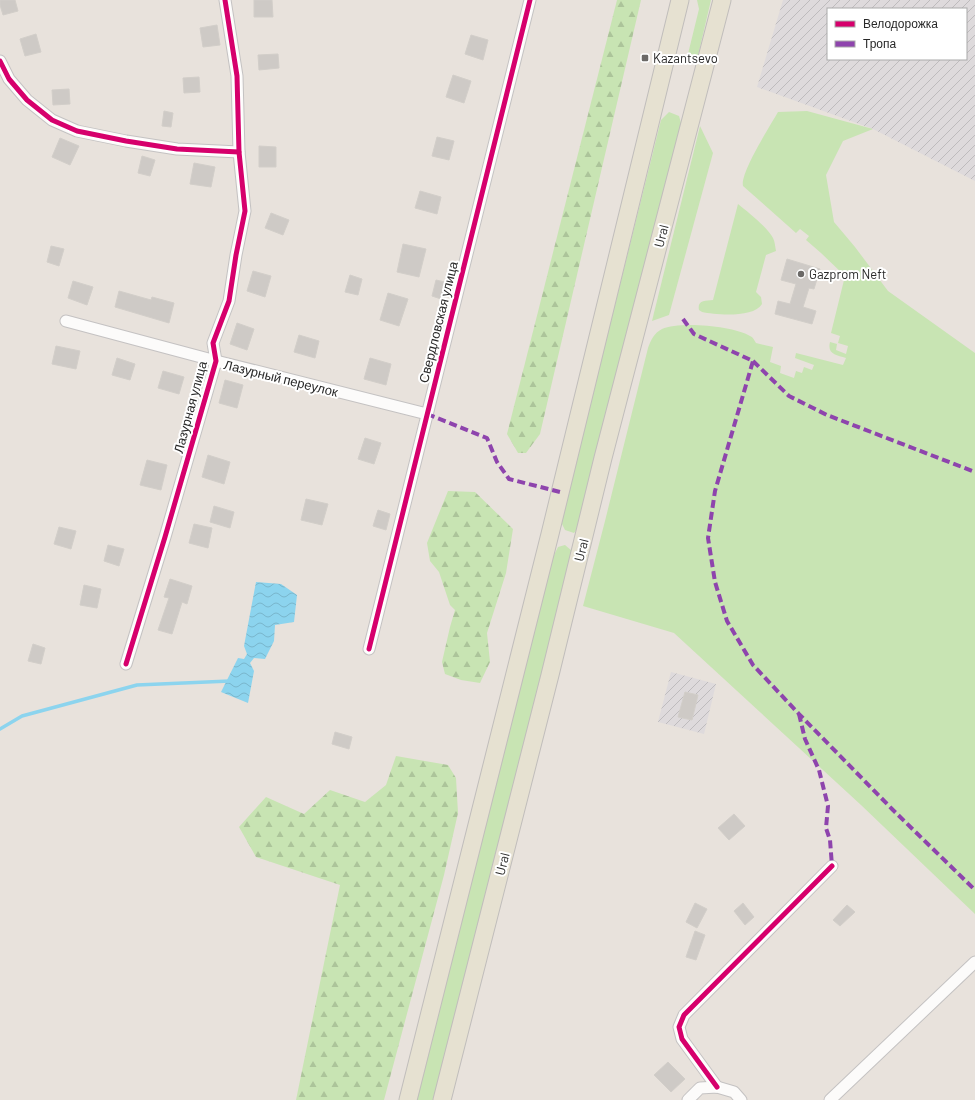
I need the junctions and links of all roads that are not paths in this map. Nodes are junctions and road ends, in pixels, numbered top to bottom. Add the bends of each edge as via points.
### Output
1 (225, 0) edge
2 (530, 0) edge
3 (680, 0) edge
4 (722, 0) edge
5 (0, 61) edge
6 (240, 152) junction
7 (66, 321) dead end
8 (216, 361) junction
9 (427, 414) junction
10 (369, 649) dead end
11 (126, 664) dead end
12 (832, 866) dead end
13 (975, 962) edge
14 (717, 1087) junction
15 (408, 1100) edge
16 (442, 1100) edge
17 (688, 1100) edge
18 (741, 1100) edge
19 (830, 1100) edge

1 - 6 street, Лазурная улица via 237,76
2 - 9 street, Свердловская улица
3 - 15 main road
4 - 16 main road, Ural via 603,458
5 - 6 street via 9,79 27,100 52,120 77,131 177,149
6 - 8 street, Лазурная улица via 245,211 229,301 213,343
7 - 8 street, Лазурный переулок
8 - 9 street, Лазурный переулок
8 - 11 street, Лазурная улица
9 - 10 street, Свердловская улица
12 - 14 street via 684,1015 679,1027 682,1039
13 - 19 street
14 - 17 street via 700,1088
14 - 18 street via 734,1092

